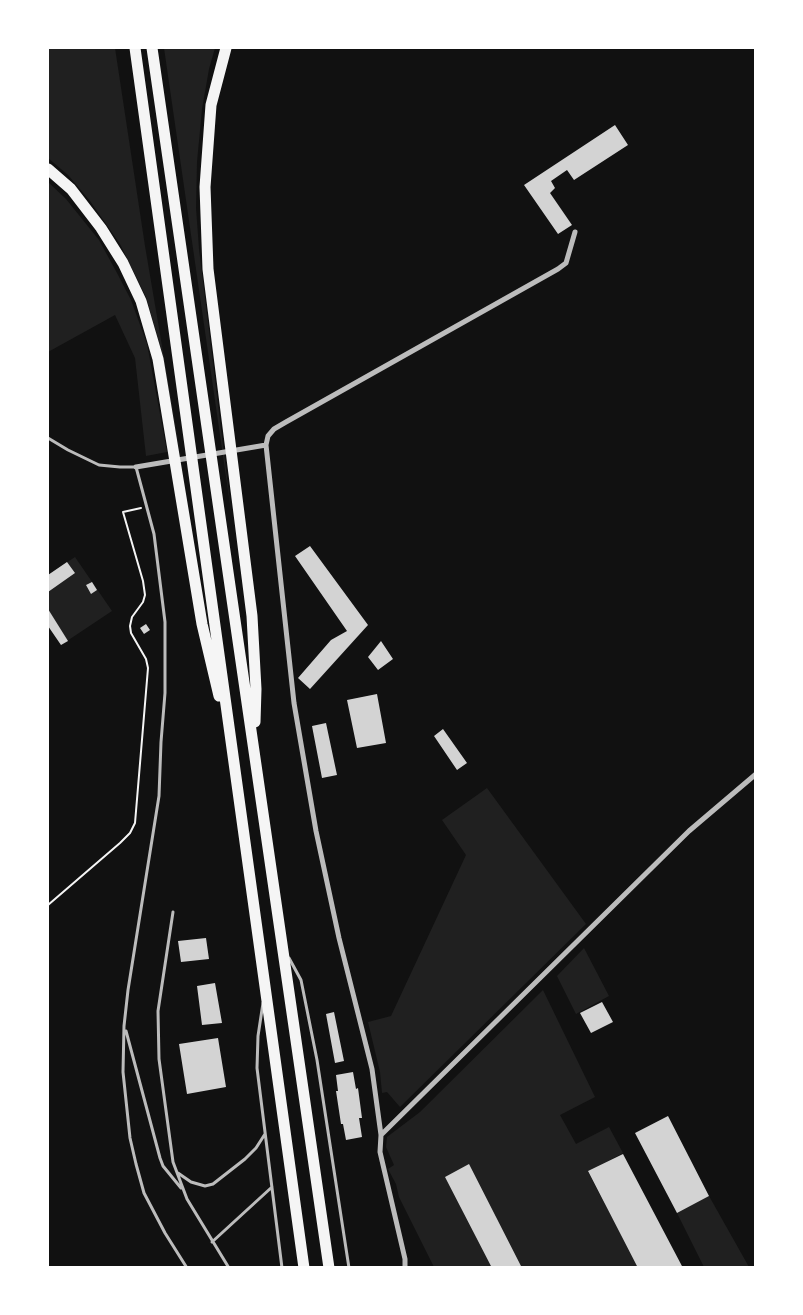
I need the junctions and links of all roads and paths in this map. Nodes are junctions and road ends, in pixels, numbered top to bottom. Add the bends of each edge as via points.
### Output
1 (135, 48) edge
2 (152, 48) edge
3 (226, 48) edge
4 (48, 169) edge
5 (575, 232) dead end
6 (48, 438) edge
7 (266, 445) junction
8 (136, 467) junction
9 (146, 507) junction
10 (255, 759) junction
11 (235, 763) junction
12 (756, 774) edge
13 (48, 905) edge
14 (173, 912) dead end
15 (282, 945) junction
16 (266, 991) junction
17 (124, 1026) junction
18 (265, 1134) junction
19 (380, 1135) junction
20 (178, 1173) junction
21 (272, 1187) junction
22 (183, 1190) junction
23 (212, 1242) junction
24 (188, 1268) edge
25 (229, 1268) edge
26 (282, 1268) edge
27 (304, 1268) edge
28 (329, 1268) edge
29 (349, 1268) edge
30 (405, 1268) edge

1 - 11 highway
2 - 10 highway
3 - 10 highway via 212,105 205,187 208,269 252,616
4 - 11 highway via 71,188 101,228 141,301 158,359 202,624
5 - 7 street via 566,263 558,270 286,422 268,436
6 - 8 lane via 99,465
7 - 8 street
7 - 19 street via 294,703 318,841 372,1069
8 - 9 lane
9 - 13 path via 123,512 145,594 132,617 131,633 148,668 135,823 120,843
9 - 17 lane via 166,622 166,693 159,796
10 - 15 highway
11 - 16 highway
12 - 19 street via 689,831
14 - 20 lane via 158,1011 159,1059 173,1162
15 - 28 highway
15 - 29 lane via 301,980 317,1060
16 - 18 lane via 258,1036 257,1068
16 - 27 highway
17 - 22 lane via 160,1158
17 - 24 lane via 123,1072 136,1164 144,1193 165,1234
18 - 20 lane via 245,1159 213,1184 204,1186 191,1182
18 - 21 lane
19 - 30 street via 380,1152
20 - 22 lane
21 - 23 lane
21 - 26 lane
22 - 23 lane
23 - 25 lane

